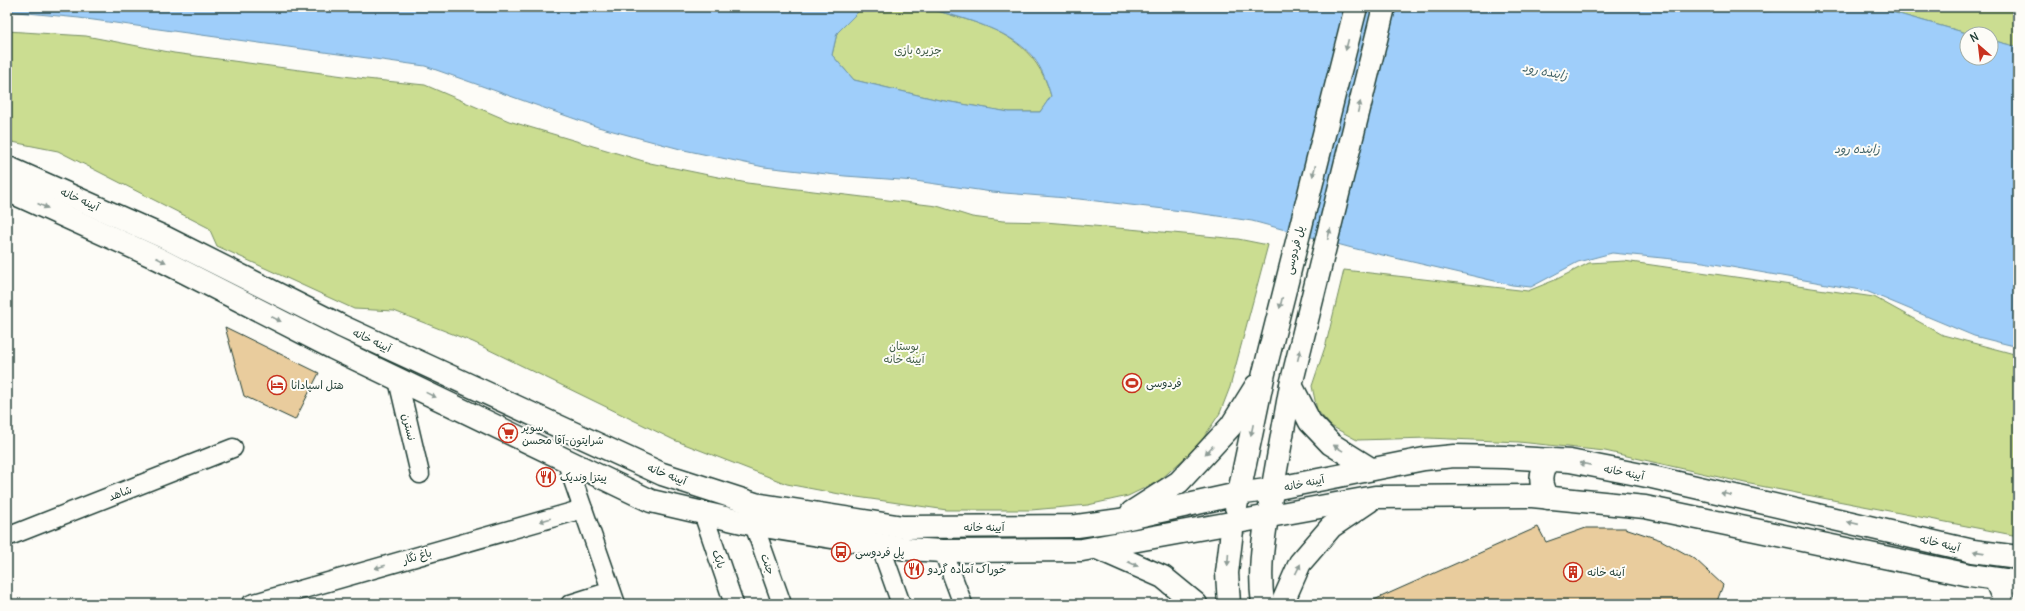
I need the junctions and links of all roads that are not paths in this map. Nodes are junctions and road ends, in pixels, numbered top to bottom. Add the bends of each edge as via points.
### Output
1 (1356, 7) edge
2 (1384, 7) edge
3 (7, 169) edge
4 (7, 190) edge
5 (1264, 373) junction
6 (398, 380) junction
7 (1291, 385) junction
8 (233, 448) dead end
9 (566, 460) junction
10 (1549, 460) junction
11 (1371, 469) junction
12 (420, 474) dead end
13 (1273, 489) junction
14 (1238, 494) junction
15 (1375, 497) junction
16 (1548, 498) junction
17 (583, 509) junction
18 (703, 513) junction
19 (1267, 517) junction
20 (1120, 520) junction
21 (1233, 522) junction
22 (754, 525) junction
23 (7, 537) edge
24 (880, 545) junction
25 (1097, 548) junction
26 (943, 552) junction
27 (2018, 557) edge
28 (1995, 579) junction
29 (2018, 582) edge
30 (614, 597) edge
31 (251, 604) edge
32 (570, 604) edge
33 (734, 604) edge
34 (782, 604) edge
35 (901, 604) edge
36 (962, 604) edge
37 (1196, 604) edge
38 (1229, 604) edge
39 (1263, 604) edge
40 (1282, 604) edge
41 (2006, 604) edge

1 -> 5 main road, پل فردوسی
7 -> 2 main road
3 - 20 main road, آیینه خانه via 166,238 341,326 662,474 755,504 903,527 1077,526
4 -> 6 main road, آیینه خانه via 159,258
5 -> 14 main road, پل فردوسی
5 -> 20 main road via 1231,426 1179,482
6 -> 9 main road, آیینه خانه
6 - 12 street, نسترن
11 -> 7 main road via 1331,444 1310,422
7 - 13 main road
8 - 23 street, شاهد
9 - 17 street
9 - 18 main road, آیینه خانه via 651,501
10 - 11 main road, آیینه خانه via 1454,456
10 - 16 main road via 1541,479
27 -> 10 main road, آیینه خانه via 1973,551 1652,477
11 - 13 main road, آیینه خانه
13 - 14 main road, آیینه خانه
13 - 19 main road
14 - 20 main road, آیینه خانه
14 - 21 main road, پل فردوسی
15 - 16 main road, آیینه خانه
15 - 19 main road, آیینه خانه
40 -> 15 main road via 1300,563 1331,527
16 - 28 main road, آیینه خانه via 1645,507
17 - 30 street
17 -> 31 street, باغ نگار
18 - 22 main road, آیینه خانه
18 - 33 street, بابک
19 - 21 main road, آیینه خانه
19 - 39 main road via 1261,551
21 - 25 main road, آیینه خانه
21 -> 38 main road, پل فردوسی via 1227,574
22 - 24 main road, آیینه خانه
22 - 34 street, جنت
24 - 26 main road, آیینه خانه
24 - 35 street
25 - 26 main road, آیینه خانه
25 -> 37 main road via 1163,577
26 - 36 street
28 - 29 main road, آیینه خانه
28 - 41 main road
30 - 32 street

